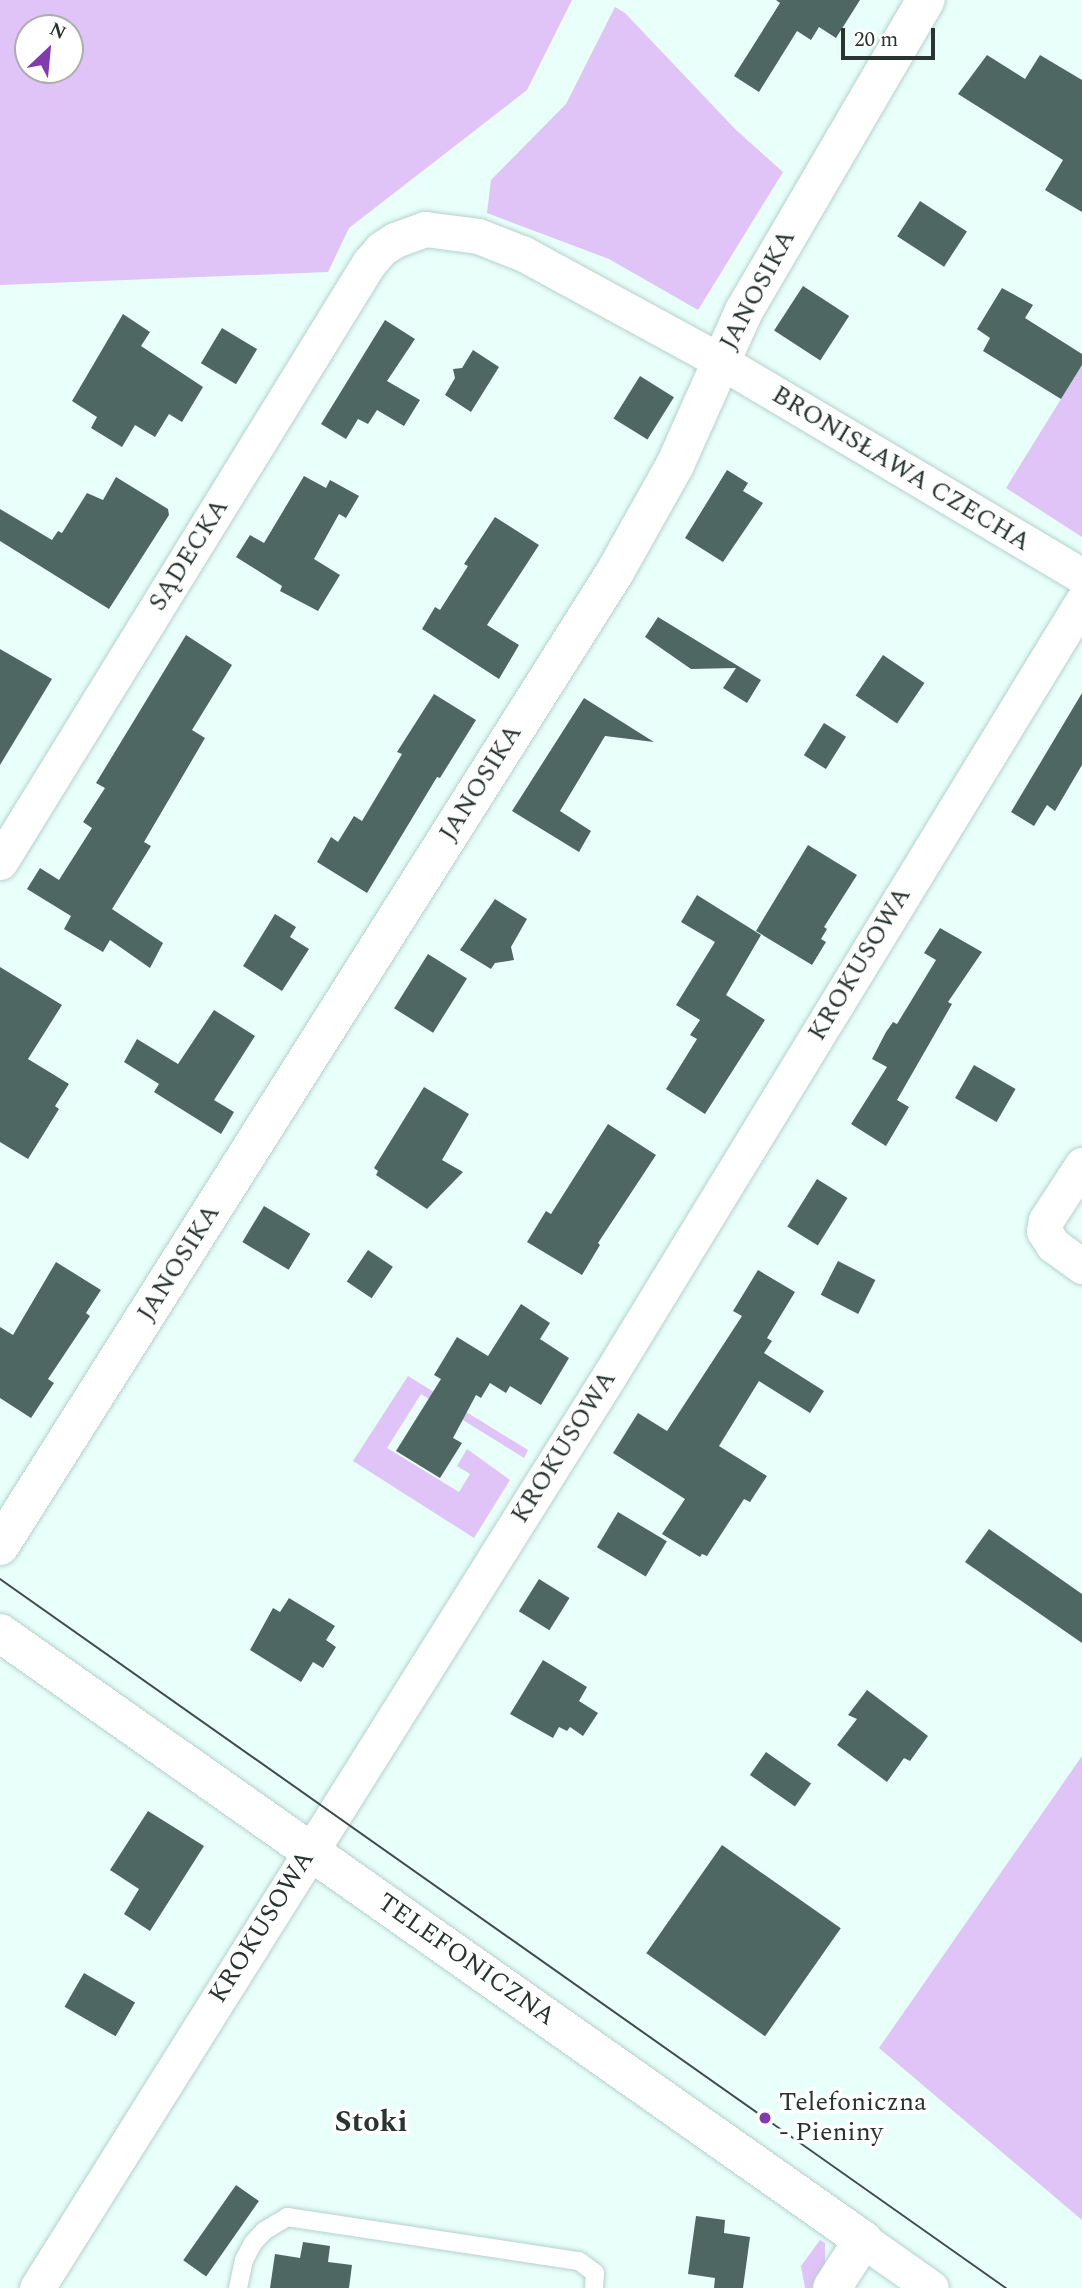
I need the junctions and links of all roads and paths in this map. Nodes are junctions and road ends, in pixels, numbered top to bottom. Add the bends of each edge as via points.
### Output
1 (926, 0) edge
2 (381, 249) joint
3 (720, 361) junction
4 (1082, 576) edge
5 (1082, 602) edge
6 (0, 862) edge
7 (1082, 1165) edge
8 (1082, 1266) edge
9 (0, 1546) edge
10 (0, 1633) edge
11 (310, 1851) junction
12 (863, 2240) junction
13 (37, 2288) edge
14 (238, 2288) edge
15 (594, 2288) edge
16 (832, 2288) edge
17 (931, 2288) edge

1 - 3 street, JANOSIKA via 763,276
2 - 3 street, BRONISŁAWA CZECHA via 425,229 478,236 524,254
2 - 6 street, SĄDECKA
3 - 4 street, BRONISŁAWA CZECHA
3 - 9 street, JANOSIKA via 675,465 615,572
5 - 11 street, KROKUSOWA via 611,1373
7 - 8 street via 1046,1220 1044,1231 1053,1245
10 - 11 street, TELEFONICZNA
11 - 12 street, TELEFONICZNA
11 - 13 street, KROKUSOWA
12 - 16 street
12 - 17 street, TELEFONICZNA
14 - 15 lane via 253,2243 288,2217 579,2261 594,2273

